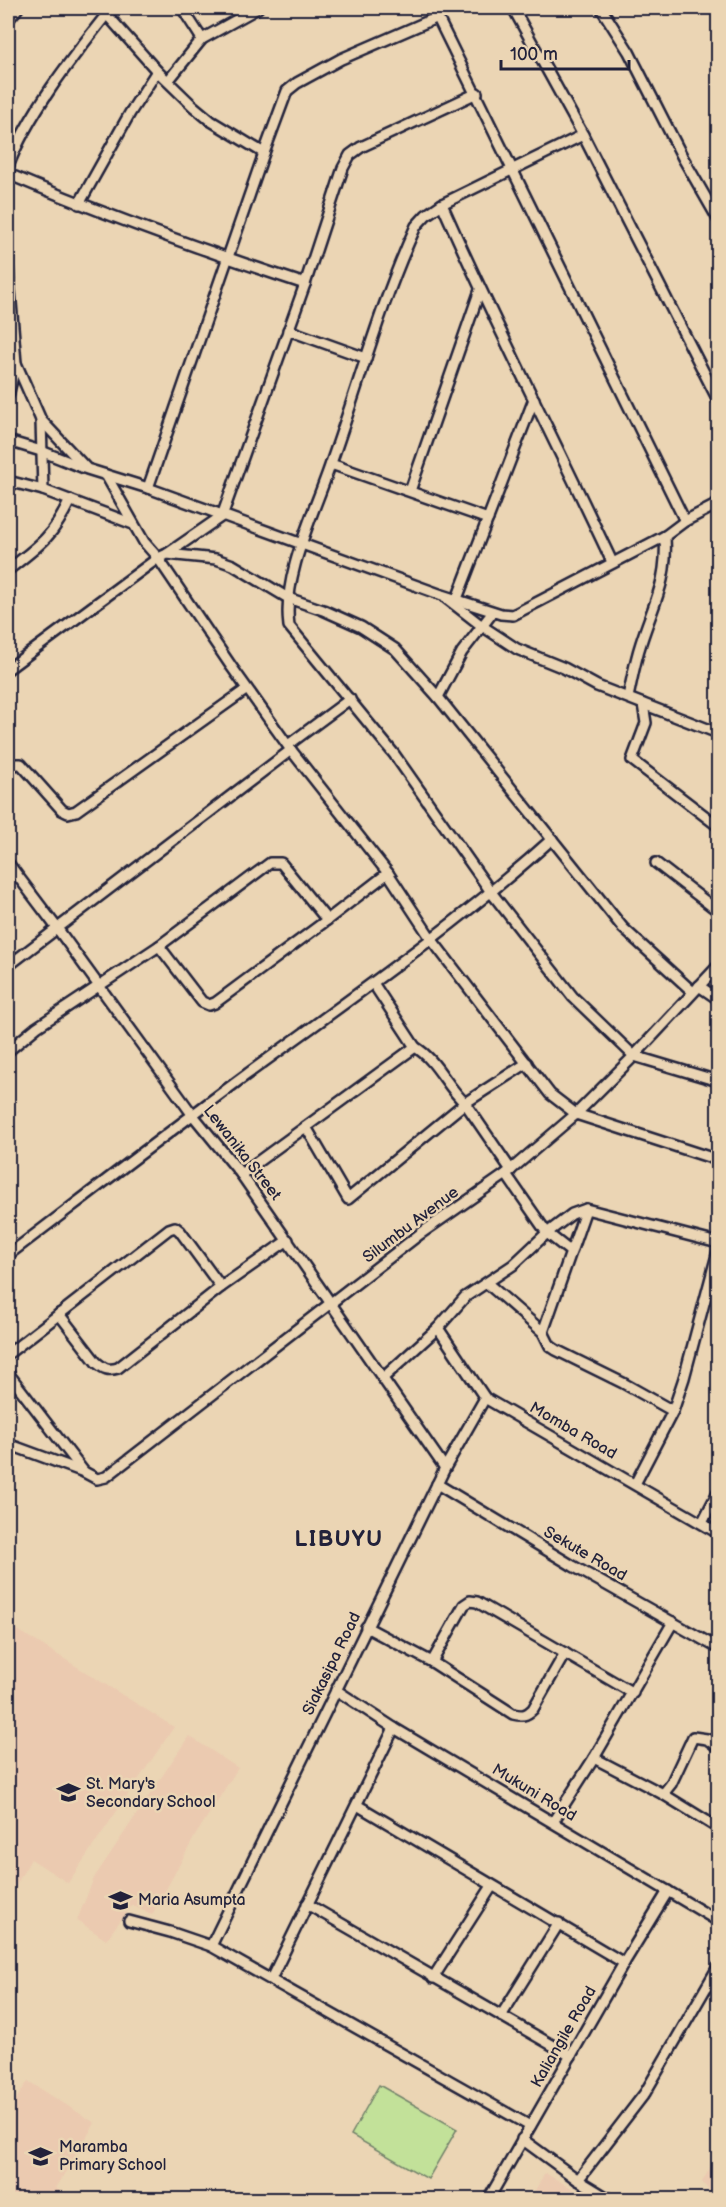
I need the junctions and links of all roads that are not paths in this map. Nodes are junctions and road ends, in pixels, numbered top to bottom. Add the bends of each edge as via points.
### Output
1 (18, 8) edge
2 (182, 8) edge
3 (258, 8) edge
4 (513, 8) edge
5 (601, 8) edge
6 (103, 11) edge
7 (436, 12) edge
8 (8, 20) edge
9 (202, 39) junction
10 (157, 71) junction
11 (168, 81) junction
12 (477, 93) junction
13 (583, 135) junction
14 (264, 153) junction
15 (8, 167) edge
16 (513, 169) junction
17 (8, 174) edge
18 (79, 204) junction
19 (442, 204) junction
20 (718, 219) edge
21 (228, 259) junction
22 (8, 266) edge
23 (305, 284) junction
24 (480, 290) junction
25 (288, 330) junction
26 (366, 358) junction
27 (16, 363) junction
28 (8, 396) edge
29 (534, 399) junction
30 (718, 400) edge
31 (41, 420) junction
32 (8, 441) edge
33 (41, 451) junction
34 (331, 464) junction
35 (87, 469) junction
36 (106, 475) junction
37 (8, 481) edge
38 (148, 488) junction
39 (43, 490) junction
40 (410, 491) junction
41 (70, 500) junction
42 (718, 504) edge
43 (222, 516) junction
44 (488, 519) junction
45 (686, 521) junction
46 (133, 524) junction
47 (665, 536) junction
48 (301, 544) junction
49 (162, 556) junction
50 (612, 562) junction
51 (8, 570) edge
52 (288, 598) junction
53 (456, 602) junction
54 (494, 612) junction
55 (482, 626) junction
56 (8, 669) edge
57 (247, 689) junction
58 (438, 697) junction
59 (628, 697) junction
60 (350, 699) junction
61 (644, 704) junction
62 (718, 733) edge
63 (290, 747) junction
64 (8, 770) edge
65 (718, 826) edge
66 (552, 839) junction
67 (8, 863) edge
68 (656, 863) dead end
69 (388, 873) junction
70 (490, 892) junction
71 (718, 911) edge
72 (327, 920) junction
73 (57, 928) junction
74 (432, 939) junction
75 (159, 946) junction
76 (8, 966) edge
77 (718, 966) edge
78 (373, 983) junction
79 (100, 987) junction
80 (696, 989) junction
81 (718, 999) edge
82 (415, 1047) junction
83 (8, 1051) edge
84 (634, 1056) junction
85 (527, 1063) junction
86 (718, 1081) edge
87 (465, 1103) junction
88 (192, 1114) junction
89 (576, 1114) junction
90 (306, 1127) junction
91 (718, 1160) edge
92 (509, 1172) junction
93 (241, 1174) junction
94 (586, 1209) junction
95 (547, 1233) junction
96 (288, 1240) junction
97 (718, 1243) edge
98 (718, 1251) edge
99 (571, 1252) junction
100 (8, 1255) edge
101 (488, 1284) junction
102 (221, 1287) junction
103 (331, 1303) junction
104 (59, 1314) junction
105 (438, 1328) junction
106 (543, 1332) junction
107 (8, 1354) edge
108 (8, 1373) edge
109 (382, 1378) junction
110 (485, 1398) junction
111 (673, 1410) junction
112 (8, 1444) edge
113 (445, 1467) junction
114 (84, 1472) junction
115 (437, 1484) junction
116 (635, 1484) junction
117 (718, 1492) edge
118 (702, 1522) junction
119 (718, 1533) edge
120 (673, 1622) junction
121 (366, 1627) junction
122 (718, 1648) edge
123 (565, 1653) junction
124 (432, 1662) junction
125 (336, 1690) junction
126 (633, 1693) junction
127 (394, 1728) junction
128 (718, 1748) edge
129 (594, 1758) junction
130 (663, 1794) junction
131 (357, 1805) junction
132 (553, 1822) junction
133 (718, 1828) edge
134 (492, 1886) junction
135 (668, 1891) junction
136 (307, 1904) junction
137 (129, 1921) dead end
138 (718, 1921) edge
139 (559, 1923) junction
140 (211, 1946) junction
141 (624, 1963) junction
142 (718, 1967) edge
143 (433, 1978) junction
144 (271, 1979) junction
145 (501, 2016) junction
146 (571, 2056) junction
147 (530, 2126) junction
148 (522, 2139) junction
149 (578, 2180) junction
150 (488, 2199) edge
151 (611, 2199) edge

1 - 8 street
2 - 9 street
3 - 9 street
4 - 13 street
5 - 20 street via 629,52
6 - 10 street
6 - 15 street via 16,144
7 - 12 street
7 - 14 street via 287,91
9 - 11 street
10 - 11 street
10 - 18 street
11 - 14 street via 211,121
12 - 16 street
12 - 23 street via 350,155
13 - 16 street
13 - 30 street
14 - 21 street
16 - 19 street
16 - 45 street
17 - 18 street
18 - 21 street
19 - 24 street
19 - 26 street via 416,226
21 - 23 street
21 - 38 street
22 - 27 street
23 - 25 street
24 - 29 street
24 - 40 street
25 - 26 street
25 - 43 street
26 - 34 street
27 - 28 street
27 - 31 street
29 - 44 street
29 - 50 street
31 - 33 street
31 - 35 street
32 - 33 street
33 - 35 street
33 - 39 street
34 - 40 street
34 - 48 street
35 - 36 street
36 - 38 street
36 - 46 street
37 - 39 street
38 - 43 street
39 - 41 street
40 - 44 street
41 - 46 street
41 - 51 street via 48,538
42 - 45 street
43 - 48 street
43 - 49 street
44 - 53 street
45 - 47 street
46 - 49 street via 144,542
47 - 50 street
47 - 59 street via 664,576
48 - 52 street
48 - 53 street
49 - 52 street via 216,559
49 - 56 street
49 - 57 street
50 - 54 street via 523,611 513,615
52 - 58 street via 378,637 395,649
52 - 60 street via 289,626
53 - 54 street
53 - 55 street
54 - 55 street
55 - 58 street via 462,651
55 - 59 street via 517,649
57 - 63 street
57 - 64 street via 76,811 62,810 21,764
58 - 66 street
59 - 61 street
60 - 63 street
60 - 70 street via 423,793
61 - 62 street
61 - 65 street via 646,723 632,760
63 - 69 street
63 - 73 street
66 - 70 street
66 - 80 street via 623,928
67 - 73 street, Lewanika Street
68 - 71 street
69 - 72 street
69 - 74 street
70 - 74 street
70 - 84 street via 573,997
72 - 75 street via 286,868 275,862
72 - 75 street via 208,1005
73 - 76 street
73 - 79 street, Lewanika Street
74 - 78 street
74 - 85 street
75 - 79 street
77 - 80 street, Silumbu Avenue
78 - 82 street
78 - 88 street
79 - 83 street via 37,1027
79 - 88 street, Lewanika Street
80 - 81 street
80 - 84 street, Silumbu Avenue
82 - 87 street via 425,1053
82 - 90 street
84 - 86 street
84 - 89 street, Silumbu Avenue
85 - 87 street
85 - 89 street via 550,1094
87 - 90 street via 348,1199
87 - 92 street
88 - 93 street, Lewanika Street
88 - 100 street
89 - 91 street
89 - 92 street, Silumbu Avenue
90 - 93 street
92 - 95 street
92 - 103 street, Silumbu Avenue
93 - 96 street, Lewanika Street
94 - 95 street via 572,1214
94 - 97 street
94 - 99 street
95 - 99 street
95 - 101 street
96 - 102 street
96 - 103 street, Lewanika Street
98 - 111 street
99 - 106 street
101 - 105 street via 465,1297
101 - 106 street
102 - 104 street via 118,1368 110,1370 96,1362
102 - 104 street via 175,1227
103 - 109 street, Lewanika Street
103 - 114 street, Silumbu Avenue via 106,1478 97,1479
104 - 107 street
105 - 109 street
105 - 110 street, Momba Road
106 - 111 street via 556,1350
108 - 114 street
109 - 113 street, Lewanika Street
110 - 113 street, Siakasipa Road
110 - 116 street, Momba Road
111 - 116 street
112 - 114 street
113 - 115 street, Siakasipa Road
115 - 120 street, Sekute Road
115 - 121 street, Siakasipa Road
116 - 118 street, Momba Road
117 - 118 street
118 - 119 street, Momba Road
120 - 122 street, Sekute Road
120 - 126 street
121 - 124 street
121 - 125 street, Siakasipa Road
123 - 124 street via 470,1601
123 - 124 street via 533,1709 522,1716
123 - 126 street
125 - 127 street, Mukuni Road
125 - 140 street, Siakasipa Road
126 - 129 street
127 - 131 street
127 - 132 street, Mukuni Road
128 - 130 street via 707,1739 693,1737
129 - 130 street
129 - 132 street
130 - 133 street
131 - 134 street
131 - 136 street
132 - 135 street, Mukuni Road
134 - 139 street
134 - 143 street
135 - 138 street, Mukuni Road
135 - 141 street, Kaliangile Road
136 - 143 street
136 - 144 street
137 - 140 street
139 - 141 street
139 - 145 street
140 - 144 street
141 - 146 street, Kaliangile Road
142 - 149 street via 645,2093
143 - 145 street
144 - 147 street
145 - 146 street
146 - 147 street, Kaliangile Road
147 - 148 street, Kaliangile Road
148 - 149 street
148 - 150 street, Kaliangile Road
149 - 151 street

